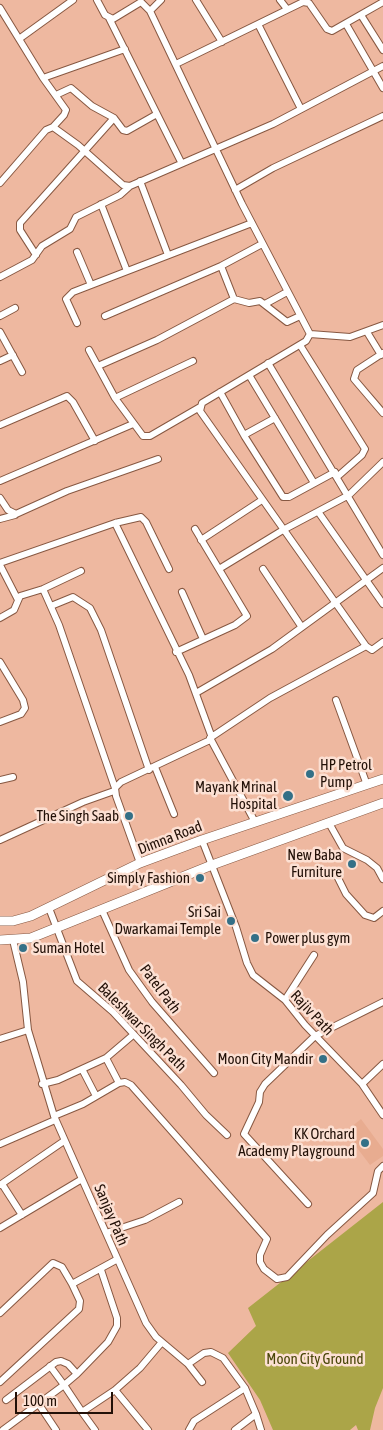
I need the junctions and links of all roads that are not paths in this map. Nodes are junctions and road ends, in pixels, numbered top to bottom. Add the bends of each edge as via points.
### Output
1 (73, 0) edge
2 (161, 0) edge
3 (196, 0) edge
4 (280, 0) edge
5 (99, 1) edge
6 (381, 3) edge
7 (0, 8) edge
8 (286, 9) junction
9 (150, 11) junction
10 (361, 15) junction
11 (109, 18) junction
12 (258, 24) junction
13 (346, 24) junction
14 (19, 39) junction
15 (222, 42) junction
16 (125, 50) junction
17 (383, 50) edge
18 (176, 64) junction
19 (383, 66) edge
20 (373, 72) junction
21 (43, 78) junction
22 (383, 88) edge
23 (56, 95) junction
24 (302, 109) junction
25 (157, 114) junction
26 (383, 116) edge
27 (114, 118) junction
28 (53, 127) junction
29 (216, 149) junction
30 (84, 150) junction
31 (182, 162) junction
32 (140, 182) junction
33 (0, 183) edge
34 (130, 186) junction
35 (235, 190) junction
36 (101, 204) junction
37 (252, 223) junction
38 (262, 244) junction
39 (77, 252) dead end
40 (168, 254) junction
41 (36, 255) junction
42 (221, 266) junction
43 (127, 271) junction
44 (0, 277) edge
45 (91, 285) junction
46 (287, 292) junction
47 (234, 300) junction
48 (264, 304) junction
49 (15, 308) dead end
50 (0, 316) edge
51 (105, 316) dead end
52 (300, 316) junction
53 (77, 323) dead end
54 (383, 324) edge
55 (0, 332) edge
56 (367, 332) junction
57 (310, 334) junction
58 (300, 345) junction
59 (89, 350) dead end
60 (382, 354) edge
61 (13, 355) junction
62 (0, 361) edge
63 (193, 361) dead end
64 (268, 363) junction
65 (98, 366) junction
66 (22, 372) dead end
67 (249, 375) junction
68 (220, 392) junction
69 (115, 398) junction
70 (200, 407) junction
71 (382, 411) edge
72 (275, 418) junction
73 (134, 424) junction
74 (0, 425) edge
75 (244, 435) junction
76 (95, 441) junction
77 (158, 459) dead end
78 (383, 462) edge
79 (336, 475) junction
80 (0, 481) edge
81 (314, 483) junction
82 (349, 495) junction
83 (0, 498) edge
84 (262, 500) junction
85 (318, 513) junction
86 (16, 514) junction
87 (0, 519) edge
88 (115, 523) junction
89 (195, 529) dead end
90 (283, 530) junction
91 (202, 540) junction
92 (383, 555) edge
93 (0, 564) edge
94 (383, 568) edge
95 (169, 569) dead end
96 (219, 569) junction
97 (263, 569) dead end
98 (81, 571) dead end
99 (365, 580) junction
100 (43, 588) junction
101 (182, 592) dead end
102 (18, 600) junction
103 (335, 603) junction
104 (383, 604) edge
105 (50, 606) junction
106 (0, 618) edge
107 (301, 626) junction
108 (203, 639) junction
109 (383, 642) edge
110 (366, 646) junction
111 (176, 652) junction
112 (0, 662) edge
113 (196, 693) junction
114 (336, 700) dead end
115 (0, 722) edge
116 (211, 738) junction
117 (152, 769) junction
118 (12, 778) dead end
119 (383, 778) edge
120 (0, 780) edge
121 (367, 785) junction
122 (115, 789) junction
123 (383, 803) edge
124 (174, 814) dead end
125 (255, 822) junction
126 (329, 823) junction
127 (0, 840) edge
128 (202, 840) junction
129 (140, 864) junction
130 (212, 866) junction
131 (336, 874) dead end
132 (383, 879) edge
133 (48, 908) junction
134 (102, 910) junction
135 (383, 911) edge
136 (0, 921) edge
137 (56, 927) junction
138 (0, 940) edge
139 (13, 940) junction
140 (314, 955) dead end
141 (285, 1000) junction
142 (383, 1002) edge
143 (28, 1030) junction
144 (134, 1034) junction
145 (318, 1035) junction
146 (0, 1039) edge
147 (106, 1058) junction
148 (383, 1064) edge
149 (82, 1069) junction
150 (214, 1073) dead end
151 (119, 1083) junction
152 (362, 1083) junction
153 (42, 1084) junction
154 (96, 1096) junction
155 (383, 1115) edge
156 (54, 1118) junction
157 (227, 1135) dead end
158 (64, 1141) junction
159 (0, 1144) edge
160 (383, 1166) edge
161 (82, 1179) junction
162 (1, 1184) edge
163 (179, 1202) dead end
164 (308, 1204) dead end
165 (22, 1215) junction
166 (0, 1228) edge
167 (106, 1233) junction
168 (116, 1260) junction
169 (101, 1270) junction
170 (72, 1284) junction
171 (0, 1313) edge
172 (162, 1342) junction
173 (188, 1364) junction
174 (50, 1366) junction
175 (77, 1374) junction
176 (0, 1382) edge
177 (202, 1382) dead end
178 (64, 1385) junction
179 (245, 1388) junction
180 (115, 1390) junction
181 (6, 1400) dead end
182 (38, 1403) junction
183 (82, 1412) junction
184 (256, 1414) junction
185 (3, 1430) edge
186 (56, 1430) edge
187 (95, 1430) edge
188 (148, 1430) edge
189 (189, 1430) edge
190 (235, 1430) edge
191 (261, 1430) edge

1 - 14 street
2 - 9 street
3 - 15 street
4 - 8 street
5 - 11 street
6 - 10 street
7 - 14 street
8 - 12 street
8 - 13 street via 303,2 308,4 326,29 332,31
9 - 11 street via 141,2 117,18
9 - 18 street
10 - 13 street
10 - 17 street
11 - 16 street
12 - 15 street
12 - 24 street
13 - 20 street
14 - 21 street
15 - 18 street
16 - 21 street
16 - 25 street
18 - 29 street
19 - 20 street
20 - 22 street
20 - 24 street
21 - 23 street
23 - 27 street via 71,88 92,106
23 - 28 street via 66,112
24 - 29 street
25 - 27 street via 127,131
25 - 31 street
26 - 35 street via 273,168
27 - 30 street
28 - 30 street
28 - 33 street via 46,130
29 - 31 street
29 - 35 street
30 - 34 street via 122,185
30 - 41 street via 20,223 20,230
31 - 32 street
32 - 34 street
32 - 40 street
34 - 36 street
35 - 37 street
36 - 41 street via 76,217 70,229 42,246
36 - 43 street
37 - 38 street
37 - 40 street
38 - 42 street
38 - 46 street
39 - 45 street
40 - 43 street
41 - 44 street
42 - 47 street
42 - 51 street
43 - 45 street
45 - 53 street via 66,299
46 - 48 street
46 - 52 street
47 - 48 street via 250,304 257,300
47 - 65 street
48 - 52 street via 287,322
49 - 50 street
52 - 57 street
54 - 56 street
55 - 61 street
56 - 57 street via 350,337
56 - 60 street
57 - 58 street
58 - 64 street
58 - 79 street via 365,449 362,456
59 - 65 street
60 - 71 street via 357,370 354,379
61 - 62 street
61 - 66 street
63 - 69 street
64 - 67 street
64 - 79 street
65 - 69 street
67 - 68 street
67 - 72 street
68 - 70 street
68 - 75 street
69 - 73 street
70 - 73 street via 147,437
70 - 84 street
72 - 75 street
72 - 81 street
73 - 76 street
74 - 76 street via 67,396
75 - 81 street via 283,497
76 - 80 street
77 - 86 street via 67,491
78 - 82 street
79 - 81 street
79 - 82 street
82 - 85 street
82 - 92 street
83 - 86 street via 8,510
84 - 90 street
84 - 91 street
85 - 90 street
85 - 99 street
86 - 87 street
88 - 93 street
88 - 95 street via 135,517 144,518
88 - 111 street
89 - 91 street
90 - 96 street
90 - 103 street
91 - 96 street
93 - 102 street
94 - 99 street
96 - 108 street via 247,616
97 - 107 street
98 - 100 street
99 - 103 street
99 - 104 street
100 - 102 street via 20,596
100 - 105 street
101 - 108 street
102 - 106 street via 14,610
103 - 107 street
103 - 110 street
105 - 117 street via 73,597 90,608
105 - 122 street
107 - 113 street via 272,649
108 - 111 street
109 - 110 street via 372,650
110 - 116 street via 270,698
111 - 113 street
112 - 115 street via 25,708 21,714
113 - 116 street
114 - 121 street
116 - 117 street
116 - 125 street
117 - 122 street via 121,782
117 - 124 street
118 - 120 street
119 - 121 street, Dimna Road
121 - 125 street, Dimna Road
122 - 127 street
122 - 129 street
123 - 126 street
125 - 128 street, Dimna Road
126 - 130 street
126 - 132 street via 343,848 367,860
128 - 129 street, Dimna Road
128 - 130 street, Rajiv Path
129 - 133 street, Dimna Road
130 - 134 street
130 - 141 street, Rajiv Path via 247,963 258,980
131 - 135 street via 346,894 365,915 374,918
133 - 136 street, Dimna Road via 14,921
133 - 137 street, Baleshwar Singh Path
134 - 137 street
134 - 150 street, Patel Path via 129,970
137 - 139 street via 31,938
137 - 144 street, Baleshwar Singh Path via 77,981
138 - 139 street
139 - 143 street, Sanjay Path via 23,982
140 - 141 street
141 - 145 street, Rajiv Path
142 - 145 street
143 - 146 street
143 - 153 street, Sanjay Path
144 - 147 street
144 - 157 street, Baleshwar Singh Path
145 - 152 street, Rajiv Path
145 - 164 street via 265,1084 244,1134
147 - 149 street
147 - 151 street
148 - 152 street
149 - 153 street
149 - 154 street
151 - 154 street
151 - 160 street via 131,1085 267,1239 260,1262 277,1279 287,1277 373,1193 378,1171
152 - 155 street, Rajiv Path
153 - 156 street, Sanjay Path
154 - 156 street
156 - 158 street, Sanjay Path
156 - 159 street
158 - 161 street, Sanjay Path
158 - 162 street
161 - 165 street
161 - 167 street, Sanjay Path
162 - 165 street
163 - 167 street via 145,1220
165 - 166 street
167 - 168 street, Sanjay Path
168 - 169 street
168 - 172 street, Sanjay Path via 146,1323
169 - 170 street
169 - 175 street via 118,1326 108,1342
170 - 171 street via 62,1267 53,1263
170 - 176 street via 80,1301 79,1309
172 - 173 street, Sanjay Path
172 - 180 street
173 - 177 street, Sanjay Path
173 - 179 street via 204,1353 217,1354 228,1363
174 - 175 street via 62,1360
174 - 178 street
174 - 181 street
175 - 178 street
178 - 182 street
178 - 183 street
179 - 184 street
179 - 189 street via 194,1421
180 - 183 street
180 - 188 street
182 - 185 street
182 - 186 street
183 - 187 street
184 - 190 street
184 - 191 street

